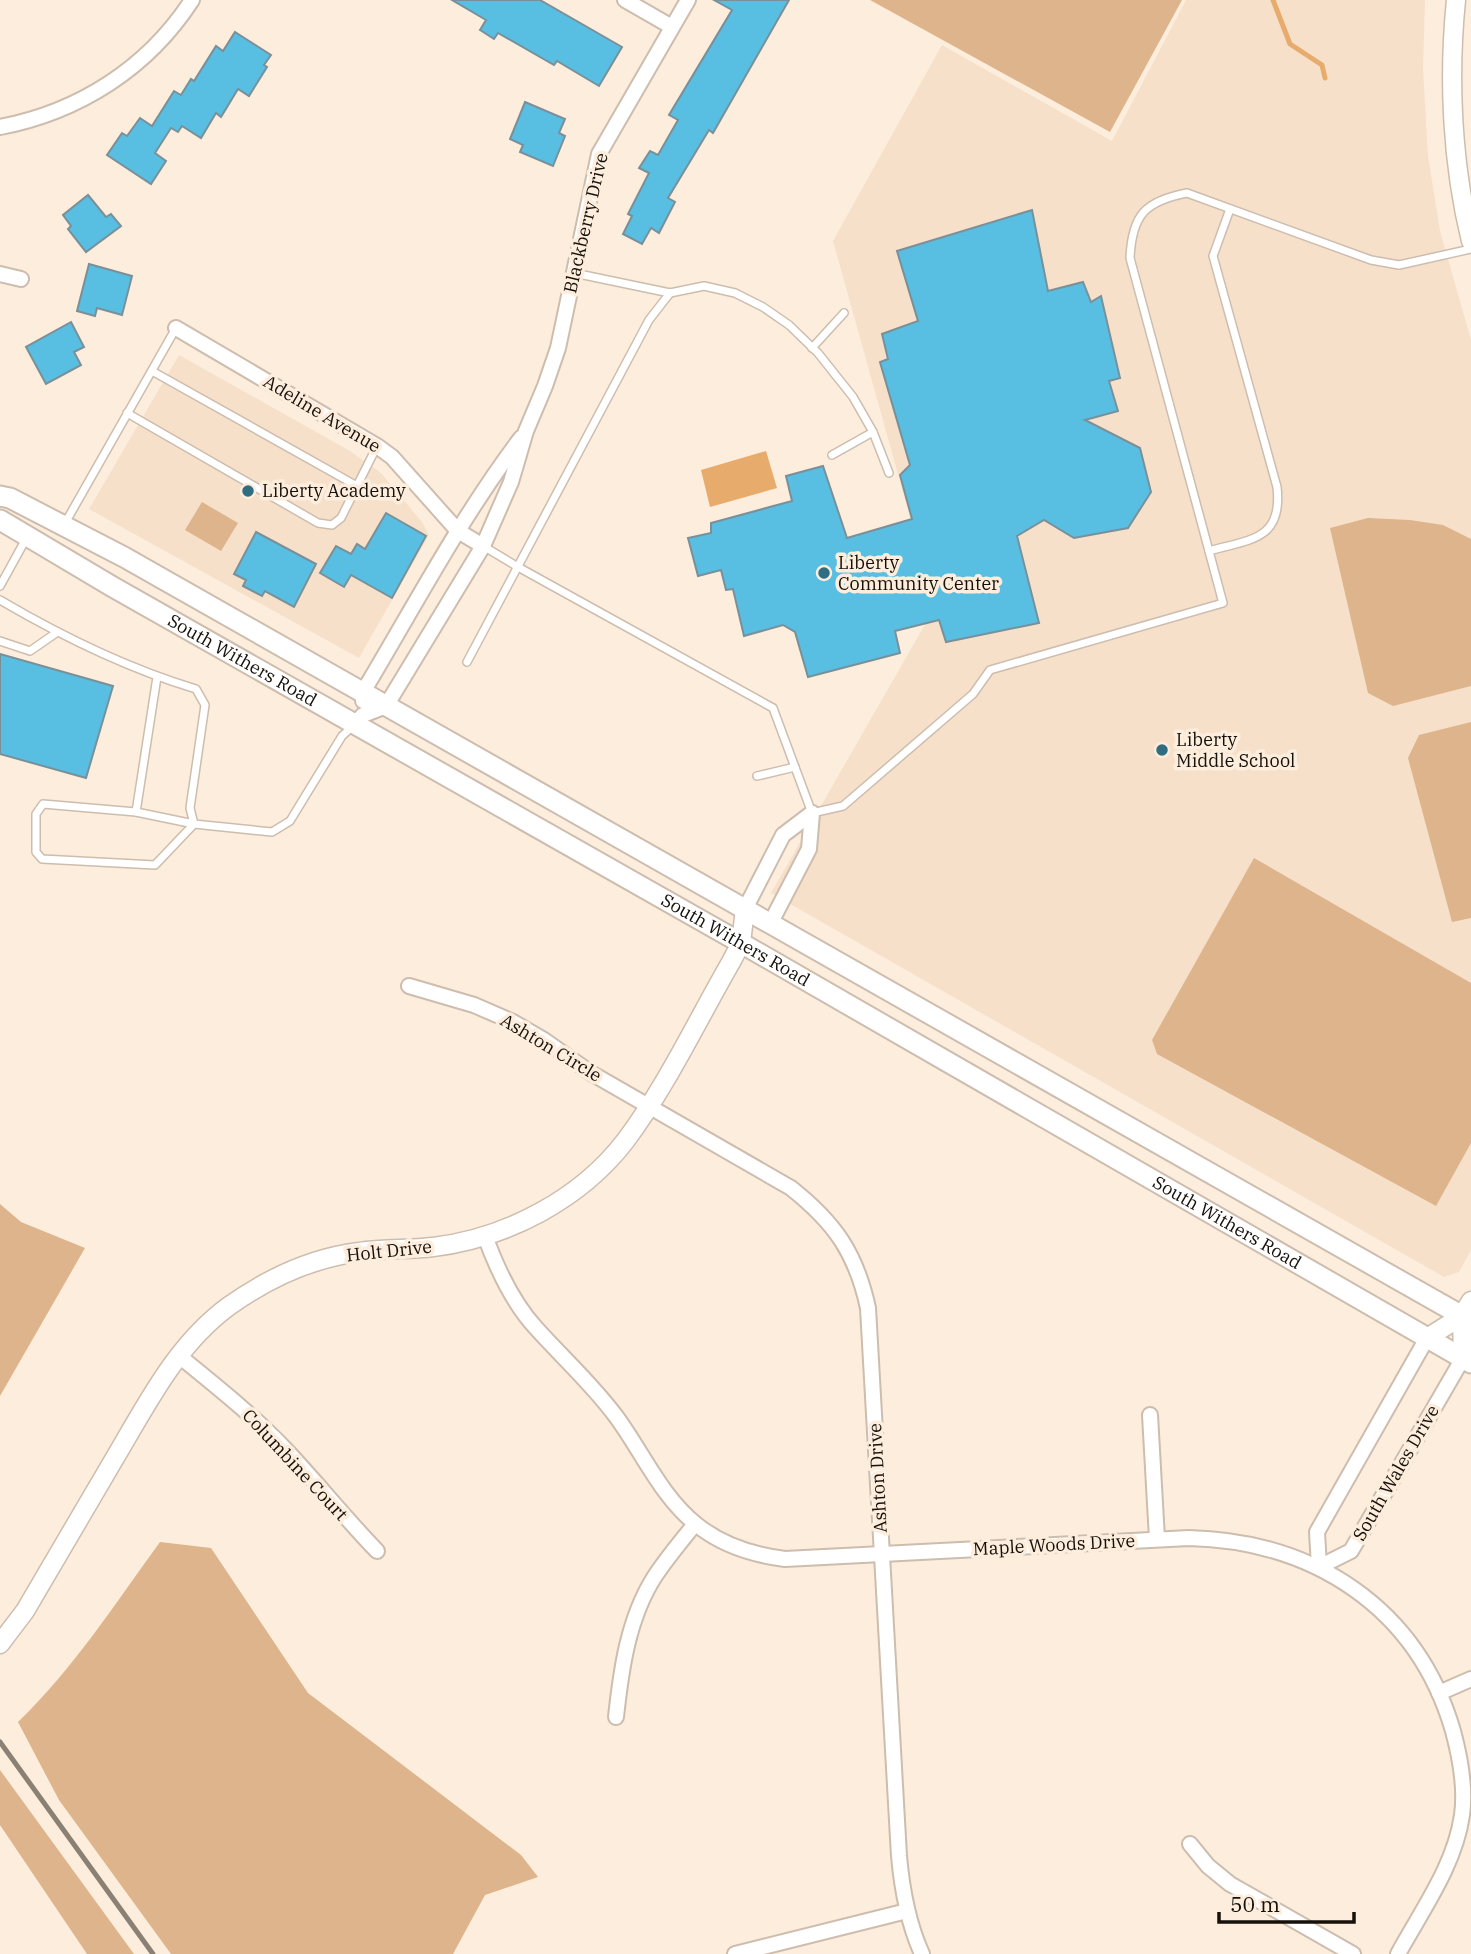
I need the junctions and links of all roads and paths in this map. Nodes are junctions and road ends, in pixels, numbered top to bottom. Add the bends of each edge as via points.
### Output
1 (192, 0) edge
2 (625, 0) edge
3 (688, 0) edge
4 (1455, 0) edge
5 (672, 27) junction
6 (0, 127) edge
7 (1230, 209) junction
8 (1471, 241) edge
9 (1471, 249) edge
10 (573, 273) junction
11 (0, 274) edge
12 (21, 279) dead end
13 (670, 293) junction
14 (844, 313) dead end
15 (176, 328) joint
16 (812, 348) junction
17 (152, 371) junction
18 (127, 413) junction
19 (526, 431) junction
20 (873, 432) junction
21 (377, 446) junction
22 (832, 455) dead end
23 (889, 473) dead end
24 (357, 486) junction
25 (0, 496) edge
26 (0, 520) edge
27 (63, 526) junction
28 (458, 531) junction
29 (28, 537) junction
30 (484, 545) junction
31 (1209, 551) junction
32 (518, 567) junction
33 (0, 586) edge
34 (0, 600) edge
35 (56, 633) junction
36 (0, 641) edge
37 (467, 662) dead end
38 (157, 677) junction
39 (363, 692) junction
40 (386, 706) junction
41 (359, 720) junction
42 (794, 767) junction
43 (757, 776) dead end
44 (136, 812) junction
45 (812, 813) junction
46 (194, 824) junction
47 (745, 909) junction
48 (770, 924) junction
49 (741, 943) junction
50 (409, 986) dead end
51 (649, 1107) junction
52 (485, 1236) junction
53 (1468, 1313) edge
54 (1427, 1338) junction
55 (178, 1355) junction
56 (1467, 1361) edge
57 (1150, 1415) dead end
58 (695, 1524) junction
59 (1157, 1539) junction
60 (377, 1550) dead end
61 (882, 1554) junction
62 (1319, 1567) junction
63 (0, 1644) edge
64 (1471, 1679) edge
65 (1439, 1693) junction
66 (616, 1717) dead end
67 (1190, 1844) dead end
68 (907, 1911) junction
69 (735, 1954) edge
70 (922, 1954) edge
71 (1353, 1954) edge
72 (1398, 1954) edge

1 - 6 street via 159,43 112,83 30,121
2 - 5 street
3 - 5 street, Blackberry Drive
4 - 8 street via 1452,97
5 - 10 street, Blackberry Drive via 599,153
7 - 9 lane via 1371,260 1399,265
7 - 31 lane via 1213,256 1279,508 1273,526 1256,537
7 - 31 lane via 1187,193 1161,198 1142,214 1131,236 1130,258
10 - 13 lane
10 - 19 street, Blackberry Drive via 558,348
11 - 12 street
13 - 16 lane via 704,286 735,293 763,307
13 - 32 lane via 649,320
14 - 16 lane
15 - 17 lane
15 - 21 street, Adeline Avenue
16 - 20 lane via 853,397
17 - 18 lane
17 - 24 lane
18 - 24 lane via 318,523 332,525 341,517
18 - 27 lane
19 - 28 street, Blackberry Drive
19 - 30 street, Blackberry Drive via 511,482
20 - 22 lane
20 - 23 lane
21 - 24 lane
21 - 28 street, Adeline Avenue via 393,457
25 - 27 main road, South Withers Road
26 - 29 main road, South Withers Road
27 - 39 main road, South Withers Road
28 - 30 street, Adeline Avenue
28 - 39 street, Blackberry Drive
29 - 33 lane
29 - 41 main road, South Withers Road
30 - 32 lane
30 - 40 street, Blackberry Drive
31 - 45 lane via 1223,603 990,670 973,694 843,806
32 - 37 lane
32 - 42 lane via 773,708
34 - 35 lane
35 - 36 lane via 30,651
35 - 38 lane
38 - 44 lane
38 - 46 lane via 196,689 205,705 190,808
39 - 40 main road, South Withers Road
39 - 41 street
40 - 41 street
40 - 47 main road, South Withers Road
41 - 46 lane via 342,736 290,821 272,832
41 - 49 main road, South Withers Road
42 - 43 lane
42 - 45 lane
44 - 46 lane
44 - 46 lane via 43,804 36,814 36,852 42,859 155,865
45 - 47 street, Holt Drive via 783,835
45 - 48 street, Holt Drive via 809,849
47 - 48 main road, South Withers Road
47 - 49 street, Holt Drive
48 - 49 street, Holt Drive
48 - 53 main road, South Withers Road
49 - 51 street, Holt Drive
49 - 54 main road, South Withers Road
50 - 51 street, Ashton Circle via 513,1022
51 - 52 street, Holt Drive via 625,1142 578,1187 529,1218
51 - 61 street, Ashton Drive via 791,1188 815,1206 849,1251 868,1308
52 - 55 street, Holt Drive via 432,1247 357,1252 287,1272 227,1308
52 - 58 street, Maple Woods Drive via 512,1296 603,1399 664,1489
53 - 54 street
53 - 56 street
54 - 56 main road, South Withers Road
54 - 62 street via 1317,1532
55 - 60 street, Columbine Court via 288,1451
55 - 63 street, Holt Drive via 25,1611
56 - 62 street, South Wales Drive via 1351,1551
57 - 59 street
58 - 61 street, Maple Woods Drive via 731,1546 759,1555 785,1559
58 - 66 street via 643,1597 621,1674
59 - 61 street, Maple Woods Drive
59 - 62 street, Maple Woods Drive via 1217,1538 1254,1544
61 - 68 street, Ashton Drive via 899,1856
62 - 65 street, Maple Woods Drive via 1382,1612 1416,1654
64 - 65 street
65 - 72 street, Maple Woods Drive via 1458,1749 1463,1812 1450,1861
67 - 71 street via 1230,1884
68 - 69 street
68 - 70 street, Ashton Drive

